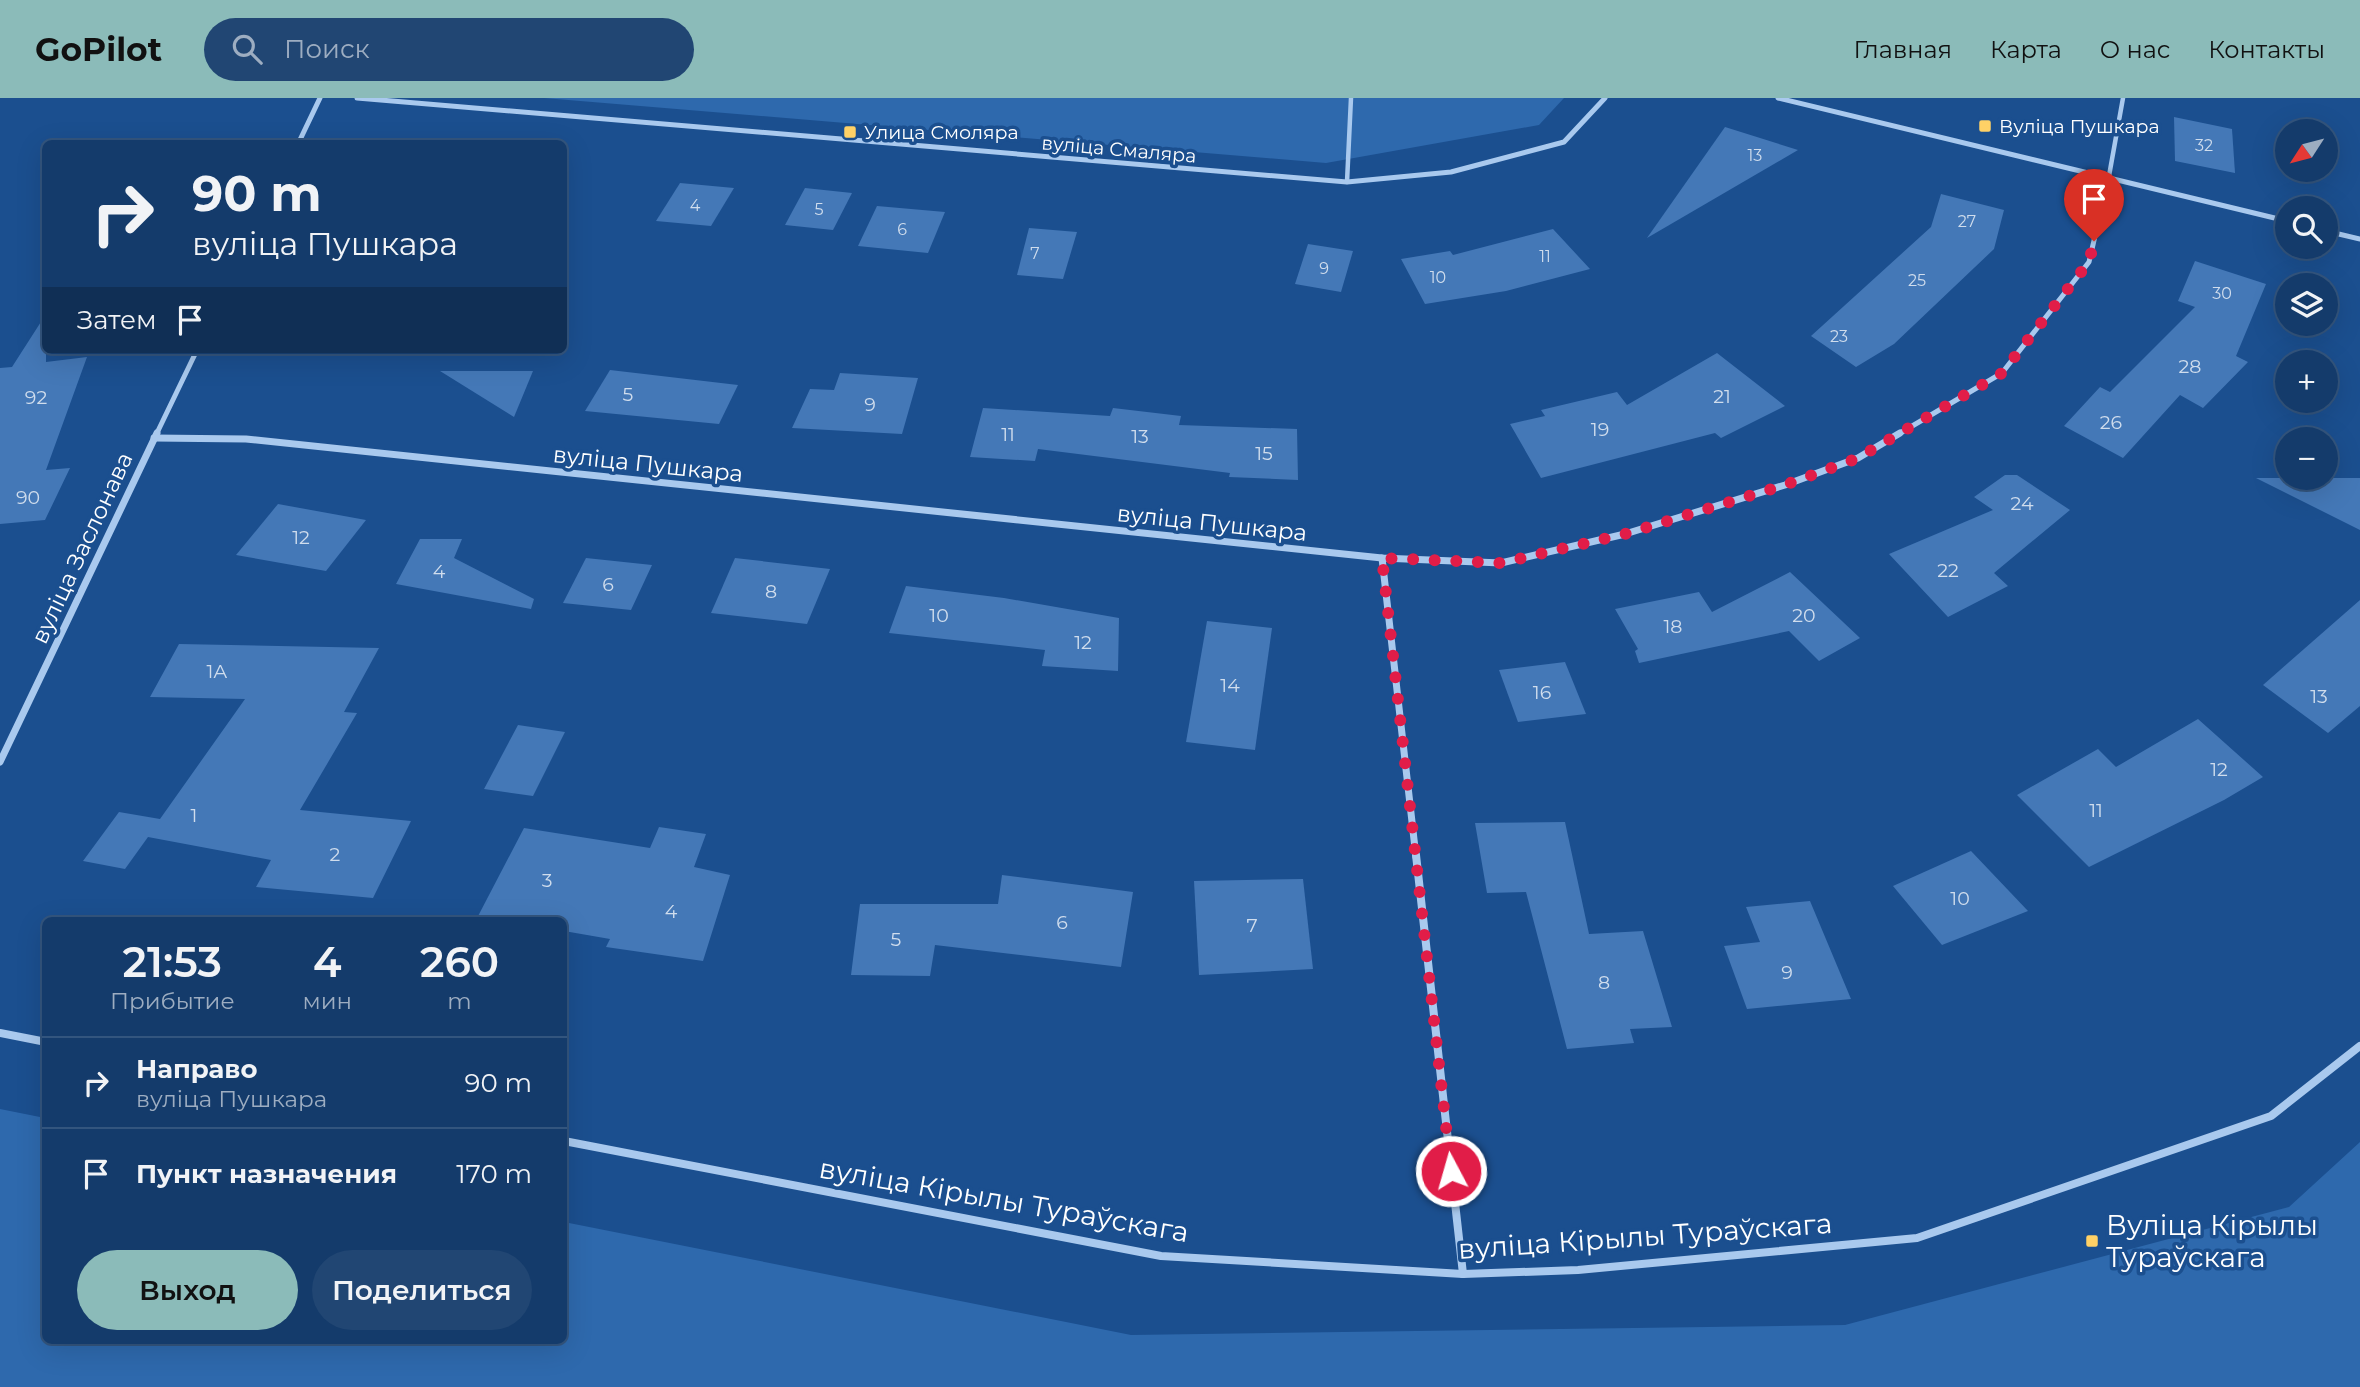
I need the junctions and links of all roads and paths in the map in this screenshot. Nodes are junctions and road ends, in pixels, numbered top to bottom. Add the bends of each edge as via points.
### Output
1 (320, 98) edge
2 (357, 98) edge
3 (1351, 98) edge
4 (1605, 98) edge
5 (1778, 98) edge
6 (2123, 98) edge
7 (300, 140) edge
8 (2109, 176) junction
9 (1347, 182) junction
10 (2275, 218) edge
11 (2338, 234) edge
12 (2360, 239) edge
13 (195, 354) edge
14 (154, 438) junction
15 (1382, 558) junction
16 (0, 762) edge
17 (0, 1033) edge
18 (42, 1041) edge
19 (2360, 1046) edge
20 (567, 1142) edge
21 (1462, 1274) junction

1 - 7 street
2 - 9 street, вуліца Смаляра
3 - 9 lane
4 - 9 street, вуліца Смаляра via 1564,142 1451,172
5 - 8 street
6 - 8 lane
8 - 10 street
8 - 15 street, вуліца Пушкара via 2089,262 2002,373 1858,458 1625,534 1501,563
11 - 12 street
13 - 14 street, вуліца Заслонава
14 - 15 street, вуліца Пушкара via 246,439
14 - 16 street, вуліца Заслонава
15 - 21 street
17 - 18 street
19 - 21 street, вуліца Кірылы Тураўскага via 2271,1116 1917,1238 1578,1270
20 - 21 street, вуліца Кірылы Тураўскага via 1161,1256

